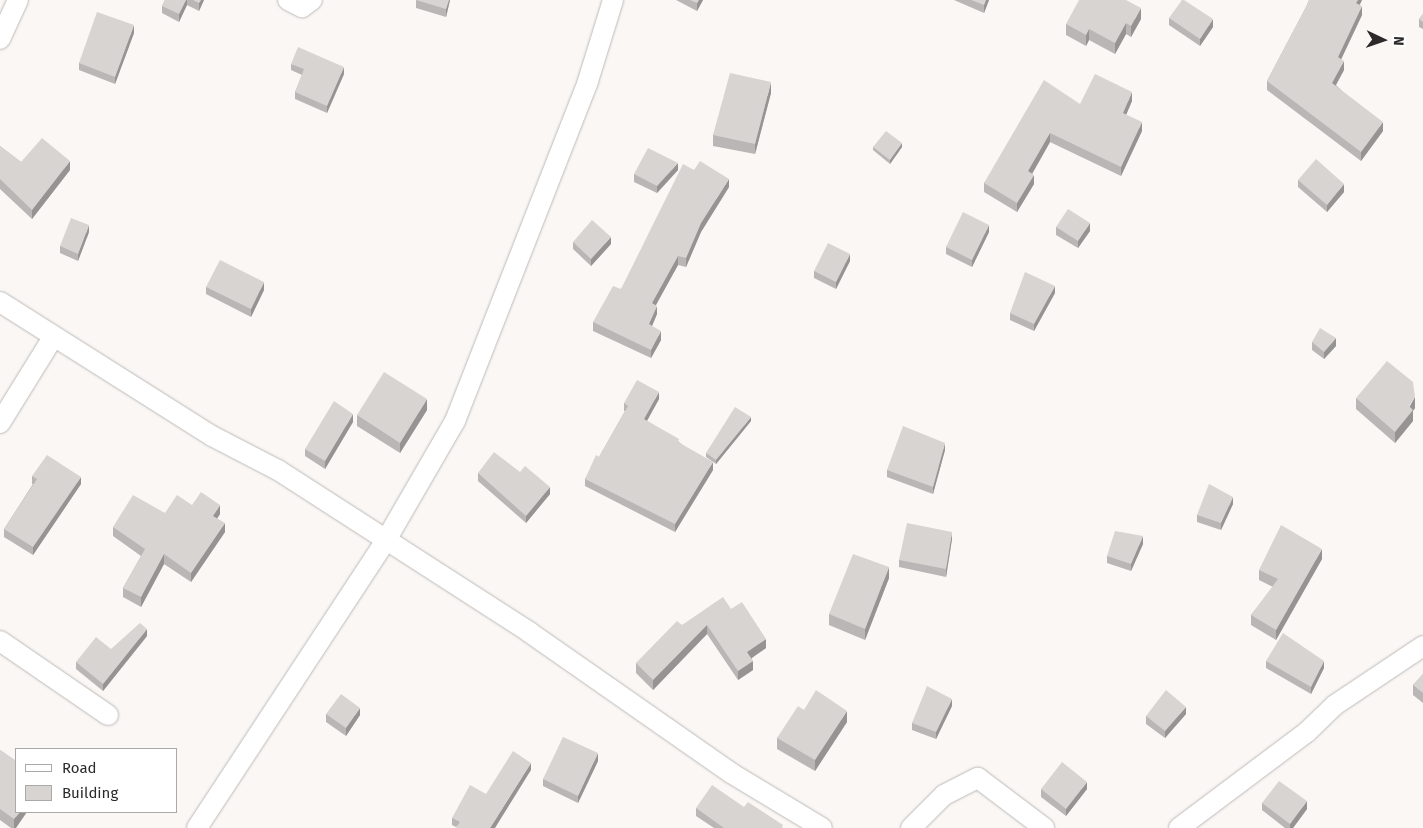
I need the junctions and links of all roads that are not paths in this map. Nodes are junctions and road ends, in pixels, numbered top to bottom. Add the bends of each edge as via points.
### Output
1 (18, 0) edge
2 (288, 0) edge
3 (312, 0) edge
4 (613, 0) edge
5 (0, 38) edge
6 (0, 302) edge
7 (54, 336) junction
8 (0, 423) edge
9 (386, 540) junction
10 (0, 641) edge
11 (1423, 646) edge
12 (108, 715) dead end
13 (197, 828) edge
14 (822, 828) edge
15 (911, 828) edge
16 (1044, 828) edge
17 (1179, 828) edge

1 - 5 street
2 - 3 street via 302,7
4 - 9 street via 588,82 455,421
6 - 7 street
7 - 8 street
7 - 9 street via 212,436 278,470
9 - 13 street
9 - 14 street via 529,632 731,773
10 - 12 street
11 - 17 street via 1335,705 1307,732
15 - 16 street via 944,795 978,778

